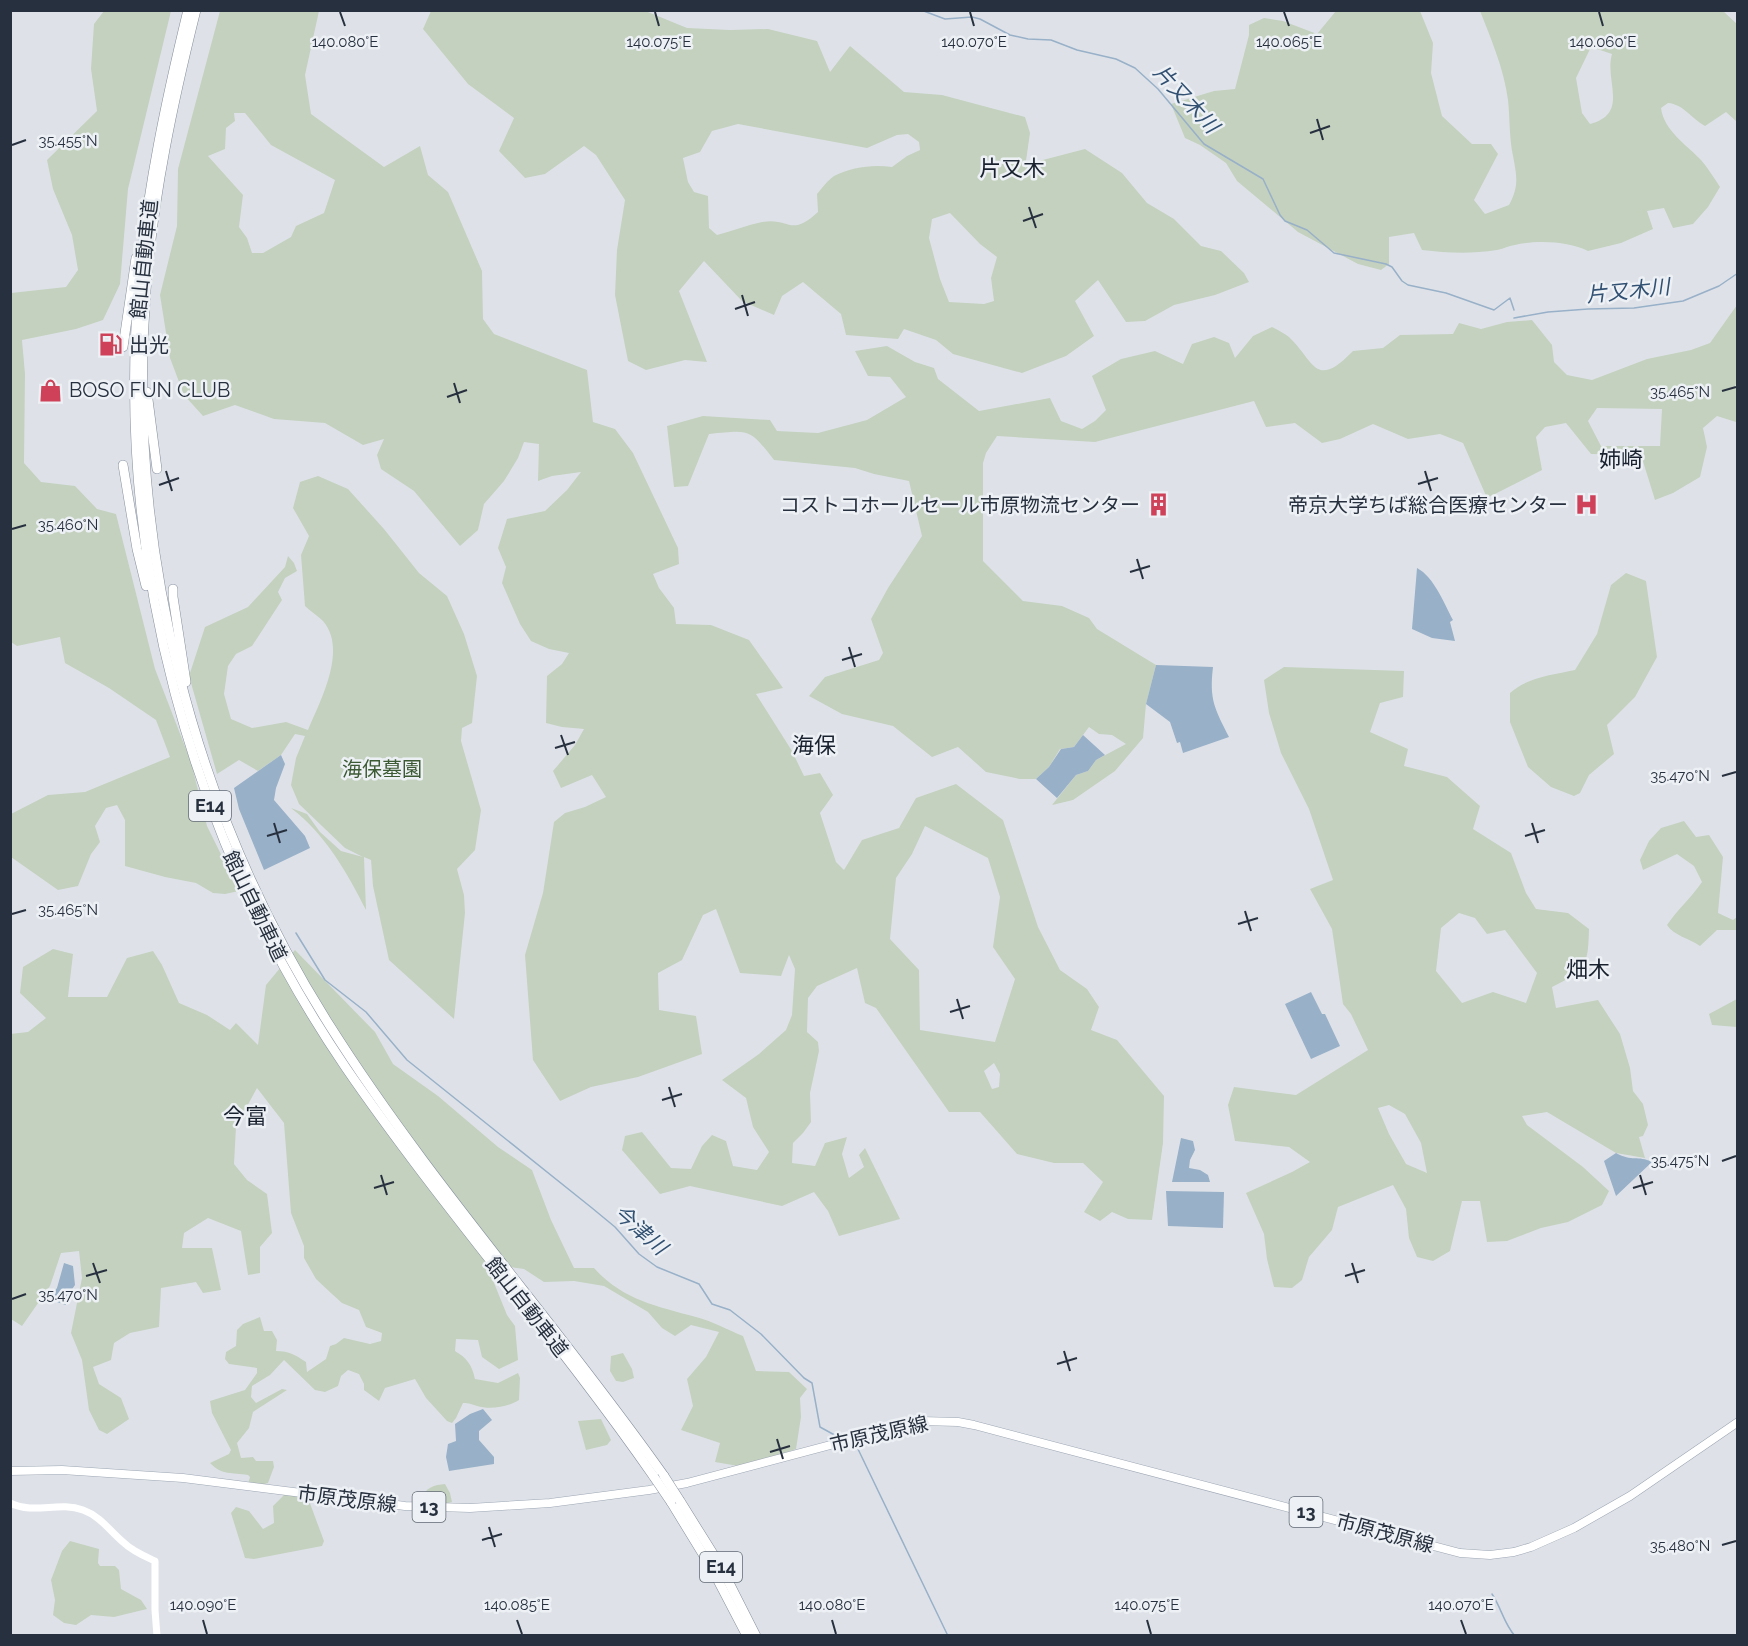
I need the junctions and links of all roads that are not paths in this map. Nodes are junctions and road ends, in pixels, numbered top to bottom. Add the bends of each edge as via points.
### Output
1 (188, 10) edge
2 (196, 10) edge
3 (153, 174) junction
4 (145, 305) junction
5 (123, 347) dead end
6 (123, 465) dead end
7 (157, 469) dead end
8 (173, 589) dead end
9 (164, 649) junction
10 (189, 711) junction
11 (1737, 1422) edge
12 (10, 1471) edge
13 (659, 1477) junction
14 (676, 1502) junction
15 (10, 1503) edge
16 (157, 1635) edge
17 (747, 1635) edge
18 (756, 1635) edge

1 - 3 highway, 館山自動車道 / E14
2 - 4 highway, 館山自動車道 / E14 via 161,174
3 - 5 highway
3 - 9 highway, 館山自動車道 / E14 via 139,284 135,420 142,519
4 - 7 highway via 147,391
4 - 10 highway, 館山自動車道 / E14 via 143,428 150,518 168,628
6 - 9 highway via 137,549
8 - 10 highway
9 - 13 highway, 館山自動車道 / E14 via 178,710 218,829 264,930 299,993 387,1126
10 - 13 highway, 館山自動車道 / E14 via 244,865 327,1022 397,1125 591,1376
11 - 12 main road, 市原茂原線 / 13 via 1590,1520 1531,1547 1490,1555 1460,1552 967,1423 921,1421 649,1490 550,1503 470,1508 405,1506 183,1478 62,1470
13 - 14 highway, 館山自動車道 / E14, bridge
14 - 17 highway, 館山自動車道 / E14
14 - 18 highway, 館山自動車道 / E14 via 720,1565
15 - 16 main road via 26,1509 66,1506 87,1511 128,1547 155,1561

